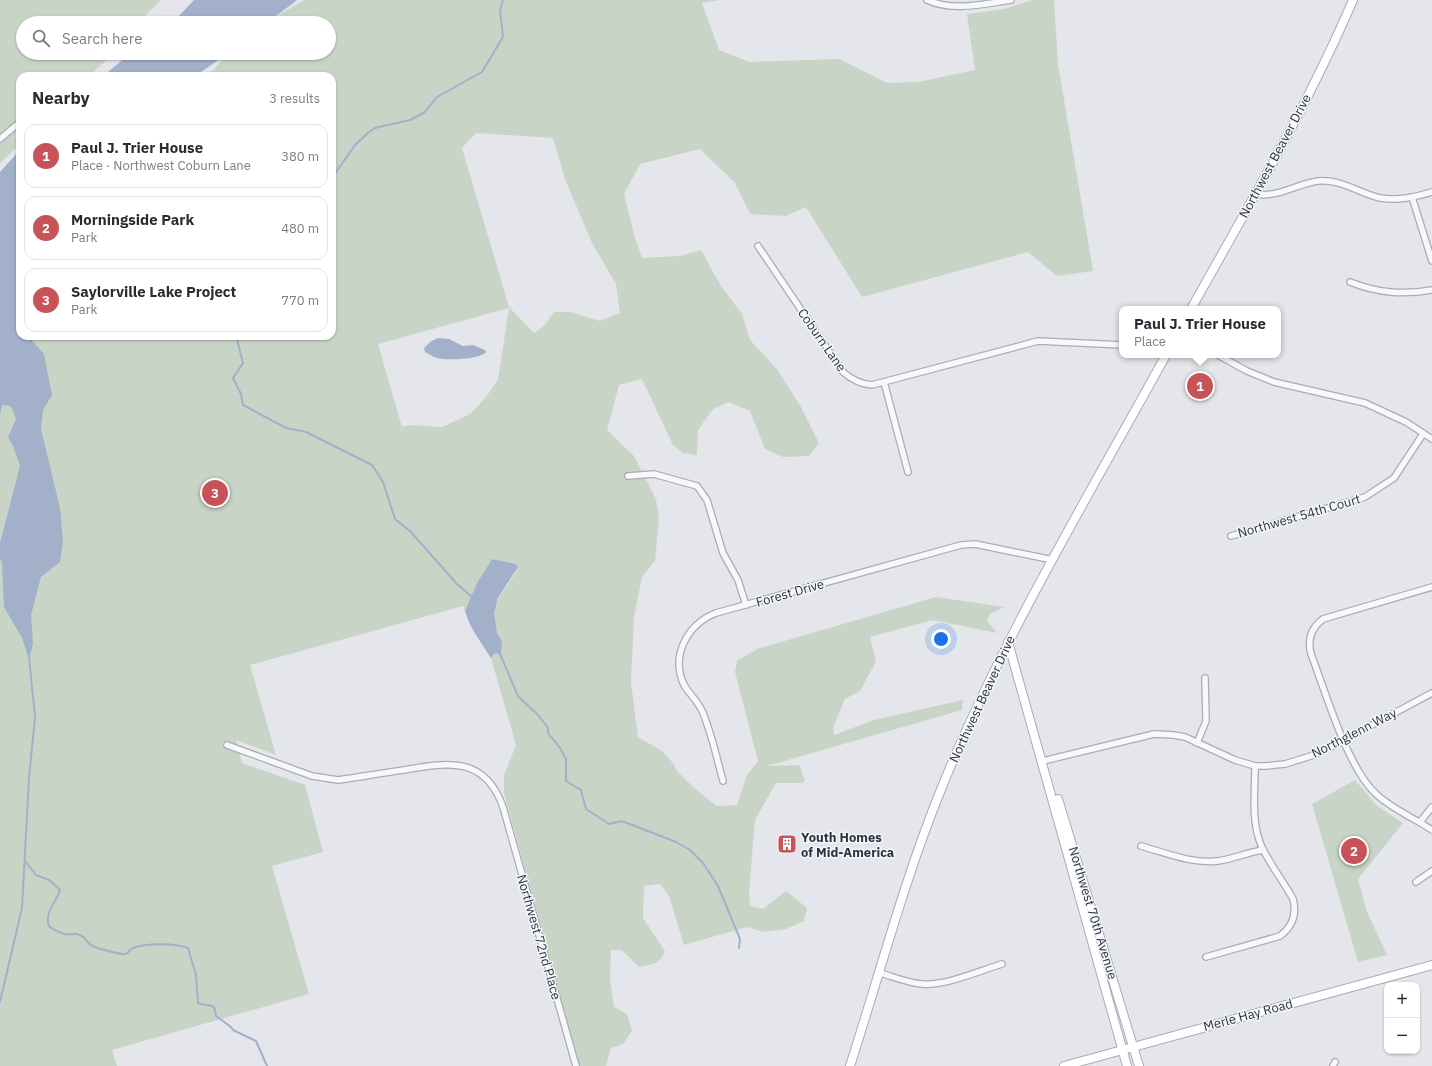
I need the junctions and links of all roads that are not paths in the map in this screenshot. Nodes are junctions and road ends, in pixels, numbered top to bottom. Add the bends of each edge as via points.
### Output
1 (927, 0) edge
2 (1011, 0) edge
3 (1353, 0) edge
4 (16, 125) edge
5 (0, 139) edge
6 (1432, 192) edge
7 (1256, 194) junction
8 (1412, 198) junction
9 (758, 246) dead end
10 (1432, 261) edge
11 (1350, 282) dead end
12 (1432, 290) edge
13 (1193, 306) edge
14 (1119, 345) edge
15 (1164, 358) edge
16 (1223, 358) edge
17 (884, 382) junction
18 (1423, 434) junction
19 (1432, 439) edge
20 (908, 472) dead end
21 (628, 476) dead end
22 (1231, 536) dead end
23 (1053, 560) junction
24 (1432, 587) edge
25 (746, 605) junction
26 (1008, 642) junction
27 (1205, 678) dead end
28 (1432, 693) edge
29 (1343, 739) junction
30 (1197, 743) junction
31 (227, 745) dead end
32 (1043, 762) junction
33 (1255, 766) junction
34 (723, 781) dead end
35 (1432, 807) edge
36 (1420, 822) junction
37 (1432, 830) edge
38 (1141, 846) dead end
39 (1264, 850) junction
40 (1432, 871) edge
41 (1416, 882) dead end
42 (1206, 958) dead end
43 (1002, 964) dead end
44 (1432, 965) edge
45 (880, 973) junction
46 (1133, 1046) junction
47 (1122, 1049) junction
48 (576, 1066) edge
49 (850, 1066) edge
50 (1064, 1066) edge
51 (1127, 1066) edge
52 (1139, 1066) edge

1 - 2 street via 942,5 964,7
3 - 7 main road, Northwest Beaver Drive via 1335,41
4 - 5 street
6 - 8 street
7 - 8 street via 1274,194 1317,181 1327,181 1338,182 1379,197
7 - 13 main road, Northwest Beaver Drive
8 - 10 street
9 - 17 street, Coburn Lane via 843,372 865,385
11 - 12 street via 1392,294
14 - 17 street, Coburn Lane via 1038,341
15 - 23 main road, Northwest Beaver Drive
16 - 18 street via 1246,371 1274,382 1365,403 1392,415
17 - 20 street
18 - 19 street
18 - 22 street, Northwest 54th Court via 1394,478 1365,497
21 - 25 street via 654,474 697,486 707,500 723,553 738,580
23 - 25 street, Forest Drive via 976,544 961,544
23 - 26 main road, Northwest Beaver Drive
24 - 29 street via 1323,618 1313,628 1309,640 1311,654
25 - 34 street, Forest Drive via 716,613 700,621 686,638 679,660 684,684 706,719
26 - 32 main road, Northwest 70th Avenue
26 - 45 main road, Northwest Beaver Drive via 942,788
27 - 30 street via 1206,721
28 - 29 street, Northglenn Way
29 - 33 street, Northglenn Way via 1299,760 1277,766
29 - 36 street via 1369,787 1386,803
30 - 32 street, Northglenn Way via 1174,735 1154,734
30 - 33 street, Northglenn Way
31 - 48 street, Northwest 72nd Place via 312,776 338,780 435,764 470,768 485,778 494,787 503,807
32 - 46 main road, Northwest 70th Avenue via 1052,780
32 - 47 main road, Northwest 70th Avenue
33 - 39 street via 1255,825
35 - 36 street
36 - 37 street
38 - 39 street via 1201,861 1229,859
39 - 42 street via 1293,898 1295,913 1291,926 1274,938
40 - 41 street
43 - 45 street via 938,983 926,984
44 - 46 main road, Merle Hay Road
45 - 49 main road, Northwest Beaver Drive
46 - 47 main road, Merle Hay Road
46 - 52 main road, Northwest 70th Avenue
47 - 50 main road, Merle Hay Road
47 - 51 main road, Northwest 70th Avenue

